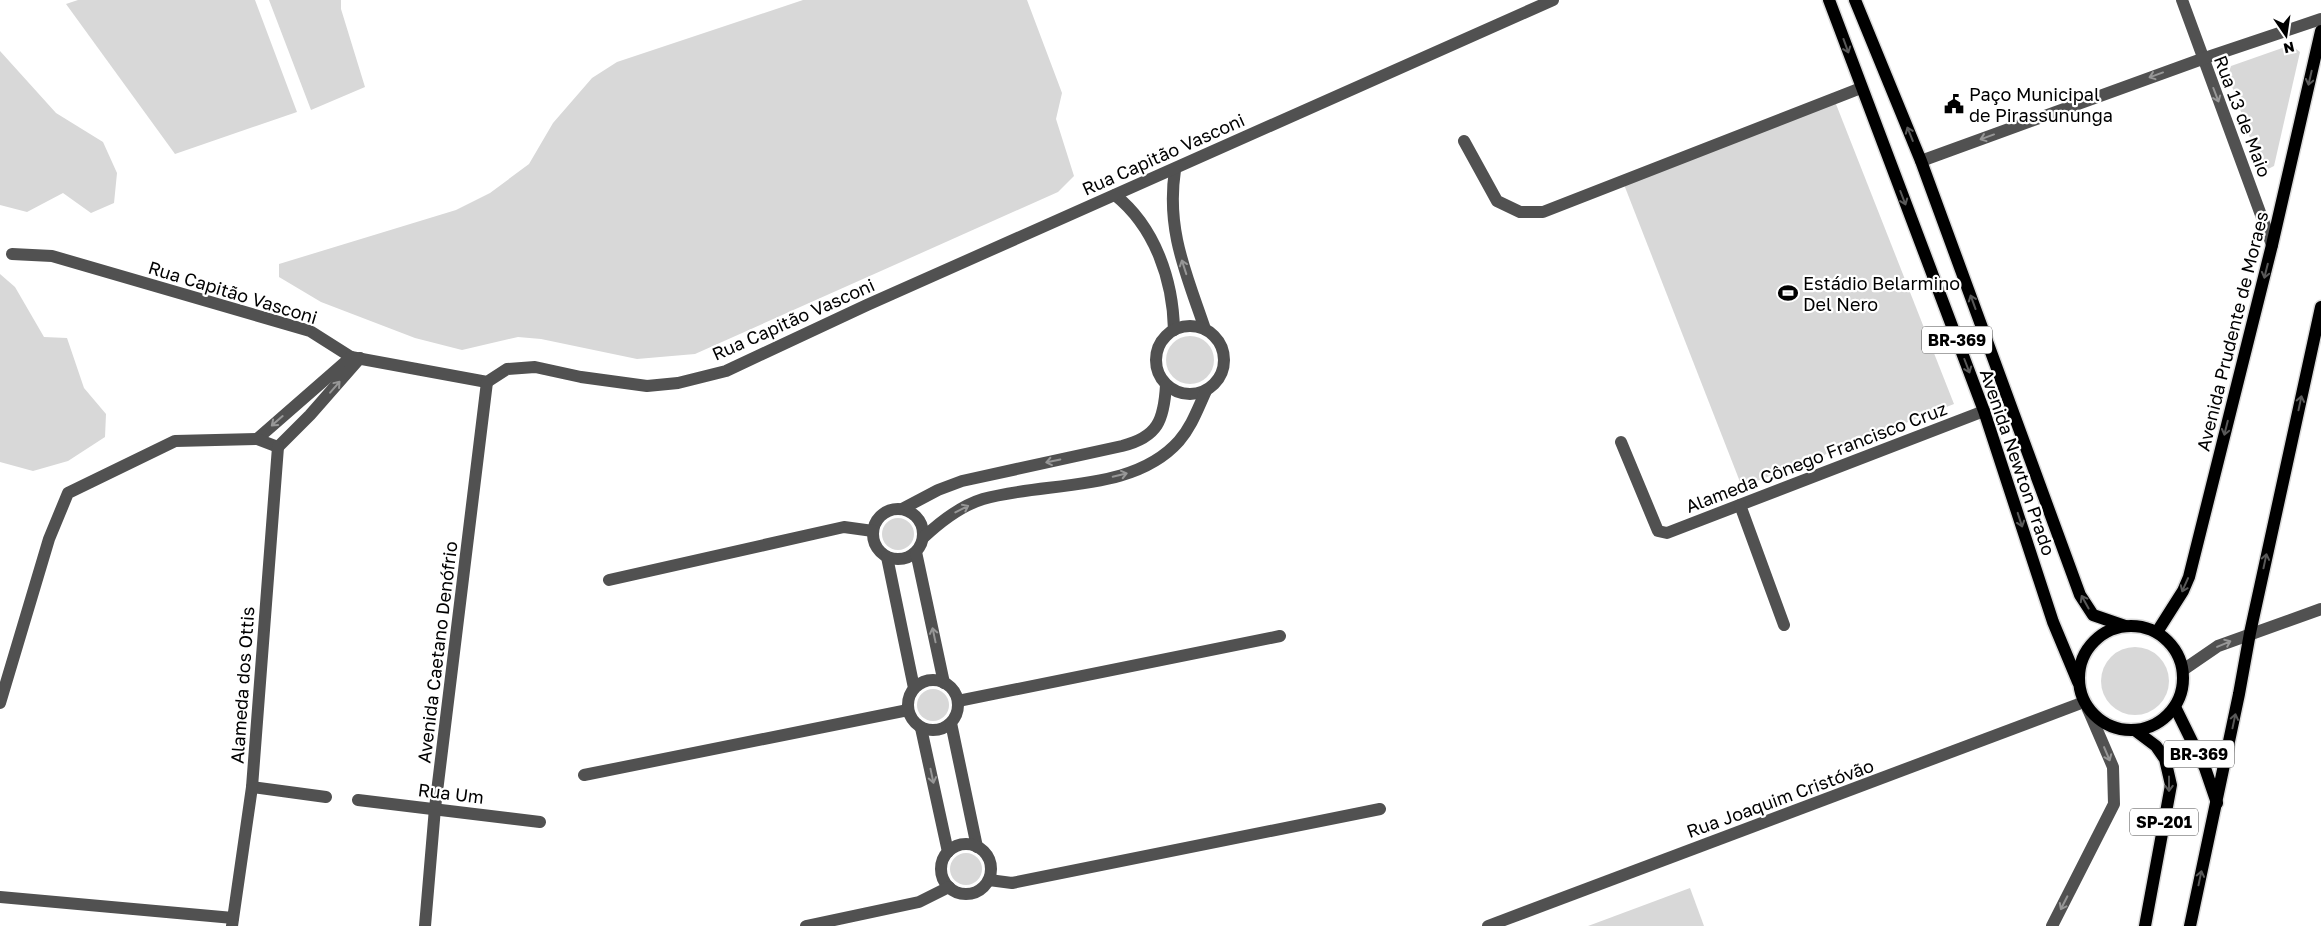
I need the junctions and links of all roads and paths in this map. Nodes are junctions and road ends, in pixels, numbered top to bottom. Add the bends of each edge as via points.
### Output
1 (1553, 0) edge
2 (1829, 0) edge
3 (1855, 0) edge
4 (2182, 0) edge
5 (2321, 19) edge
6 (2321, 31) edge
7 (2202, 58) junction
8 (1861, 88) junction
9 (1464, 141) dead end
10 (1921, 161) junction
11 (1175, 170) junction
12 (1115, 195) junction
13 (1174, 234) junction
14 (1152, 239) junction
15 (2272, 244) junction
16 (12, 254) dead end
17 (1191, 288) junction
18 (1171, 294) junction
19 (2321, 307) edge
20 (1205, 329) junction
21 (1174, 330) junction
22 (355, 358) junction
23 (487, 382) junction
24 (1166, 385) junction
25 (1206, 391) junction
26 (1984, 411) junction
27 (257, 438) junction
28 (1621, 442) dead end
29 (278, 447) junction
30 (1740, 505) junction
31 (902, 509) junction
32 (873, 531) junction
33 (923, 538) junction
34 (916, 552) junction
35 (887, 557) junction
36 (609, 580) dead end
37 (2321, 609) edge
38 (1784, 625) dead end
39 (2124, 626) junction
40 (2157, 632) junction
41 (2250, 633) junction
42 (1280, 636) dead end
43 (2183, 670) junction
44 (2078, 682) junction
45 (944, 683) junction
46 (914, 688) junction
47 (958, 701) junction
48 (0, 703) edge
49 (2086, 705) junction
50 (2175, 707) junction
51 (908, 710) junction
52 (951, 723) junction
53 (921, 728) junction
54 (2136, 730) junction
55 (584, 775) dead end
56 (252, 787) junction
57 (326, 797) dead end
58 (358, 800) dead end
59 (2217, 803) junction
60 (435, 808) junction
61 (1380, 809) dead end
62 (540, 822) dead end
63 (977, 846) junction
64 (948, 852) junction
65 (989, 880) junction
66 (948, 887) junction
67 (0, 896) edge
68 (232, 922) edge
69 (424, 926) edge
70 (806, 926) edge
71 (1488, 926) edge
72 (2052, 926) edge
73 (2145, 926) edge
74 (2190, 926) edge

1 - 11 street, Rua Capitão Vasconi
2 -> 8 main road, Avenida Newton Prado / BR-369
10 -> 3 main road, Avenida Newton Prado / BR-369
4 - 7 street, Rua 13 de Maio
5 - 7 street
6 -> 15 main road, Avenida Prudente de Moraes
7 -> 10 street
7 -> 15 street, Rua 13 de Maio
8 - 9 street via 1543,212 1520,212 1497,201
8 -> 26 main road, Avenida Newton Prado / BR-369
39 -> 10 main road, Avenida Newton Prado / BR-369 via 2093,615 2080,594
11 - 12 street, Rua Capitão Vasconi
11 - 13 street
12 - 14 street via 1136,214
12 - 23 street, Rua Capitão Vasconi via 726,371 678,383 647,386 535,367 507,368
13 - 14 street
17 -> 13 street
14 - 18 street
15 -> 40 main road, Avenida Prudente de Moraes via 2189,577
16 - 22 street, Rua Capitão Vasconi via 52,256 310,331
17 - 18 street
17 - 20 street
18 - 21 street
41 -> 19 main road, SP-201
20 - 21 street via 1184,326
20 - 25 street via 1221,344 1225,365 1221,376
21 - 24 street via 1165,336 1156,356 1156,366
22 - 23 street, Rua Capitão Vasconi
22 -> 27 street
29 -> 22 street via 310,416
23 - 60 street, Avenida Caetano Denófrio
24 - 25 street via 1185,395
24 -> 31 street via 1165,409 1161,418 1141,440 962,481
33 -> 25 street via 949,516 984,499 1119,476 1144,467 1180,440
26 - 30 street, Alameda Cônego Francisco Cruz
26 -> 44 main road, Avenida Newton Prado / BR-369 via 2054,622
27 - 29 street
27 - 48 street via 175,441 68,492 49,540
28 - 30 street, Alameda Cônego Francisco Cruz via 1658,531 1667,533
29 - 56 street, Alameda dos Ottis
30 - 38 street
31 - 32 street via 886,512
31 - 33 street via 921,522
32 - 35 street via 876,546
32 - 36 street via 844,527
33 - 34 street
34 - 35 street via 902,559
45 -> 34 street
35 - 46 street
37 - 41 street
39 - 40 main road
39 - 44 main road via 2109,630 2086,651
40 - 43 main road via 2170,642
43 -> 41 street via 2218,646
59 -> 41 main road, SP-201
42 - 47 street
43 - 50 main road via 2184,683
44 - 49 main road
45 - 46 street via 928,681
45 - 47 street
46 - 51 street via 907,702
47 - 52 street
49 - 54 main road via 2097,719 2109,726
49 - 71 street, Rua Joaquim Cristóvão
49 -> 72 street via 2113,767 2114,804
50 - 54 main road via 2151,727
50 - 59 main road, BR-369 via 2205,768
51 - 53 street via 915,724
51 - 55 street
52 - 53 street via 937,730
52 - 63 street
53 -> 64 street
54 -> 73 main road, SP-201 via 2156,746 2165,759 2171,785
56 - 57 street
56 - 68 street, Alameda dos Ottis
58 - 60 street, Rua Um
74 -> 59 main road, SP-201
60 - 62 street, Rua Um
60 - 69 street, Avenida Caetano Denófrio
61 - 65 street via 1012,882
63 - 64 street via 962,844
63 - 65 street via 989,858
64 - 66 street via 941,866
65 - 66 street via 978,892 971,894
66 - 70 street via 919,902
67 - 68 street

